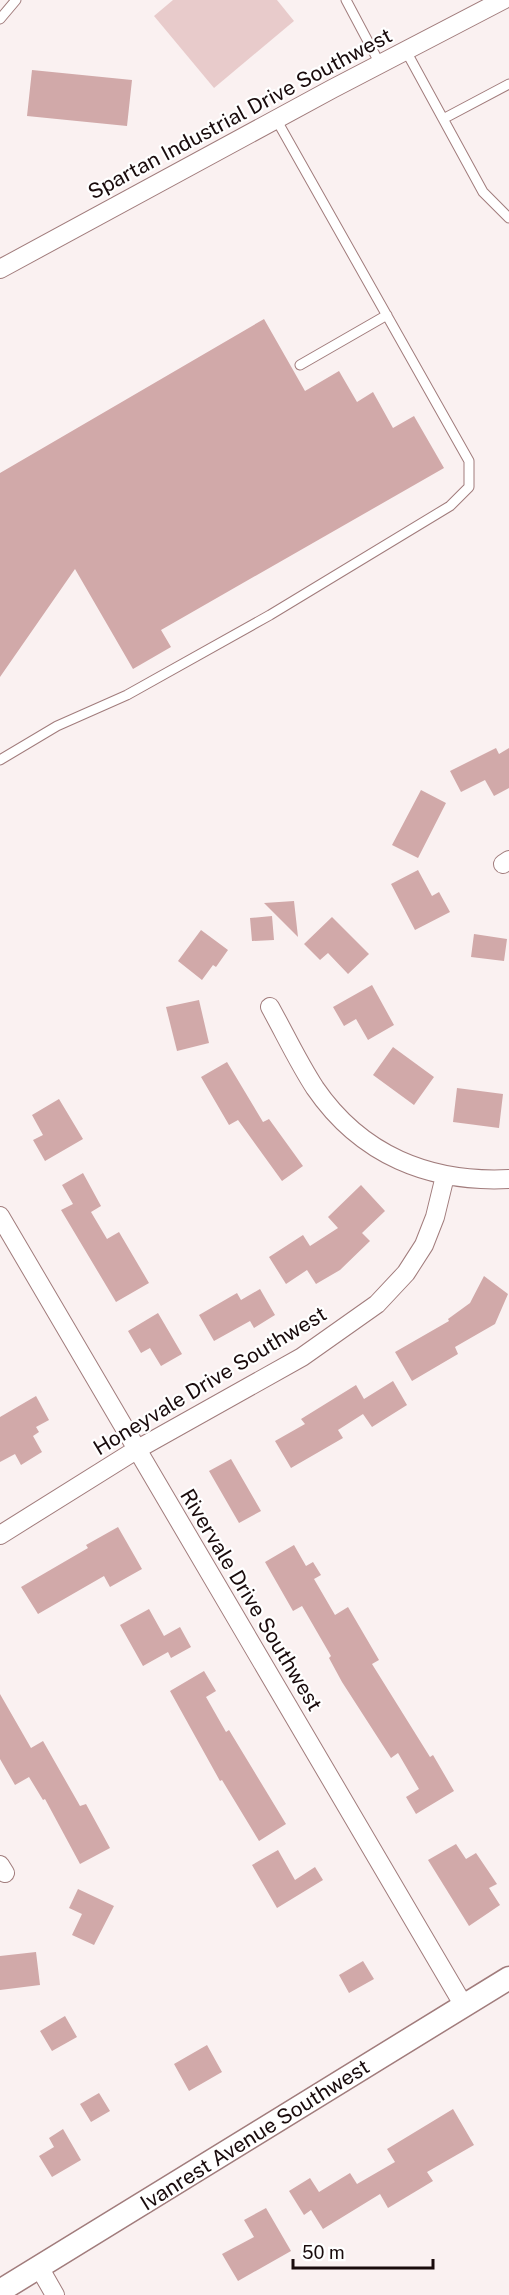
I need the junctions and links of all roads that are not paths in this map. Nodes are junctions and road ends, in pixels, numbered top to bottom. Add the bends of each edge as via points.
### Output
1 (16, 0) edge
2 (346, 0) edge
3 (503, 0) edge
4 (0, 19) edge
5 (406, 51) junction
6 (380, 64) junction
7 (509, 84) edge
8 (276, 119) junction
9 (443, 119) junction
10 (509, 218) edge
11 (3, 261) edge
12 (387, 315) junction
13 (300, 365) dead end
14 (0, 760) edge
15 (270, 1007) dead end
16 (445, 1176) junction
17 (509, 1179) edge
18 (0, 1216) edge
19 (136, 1450) junction
20 (0, 1535) edge
21 (509, 1978) edge
22 (464, 2006) junction
23 (39, 2267) junction
24 (0, 2291) edge
25 (55, 2295) edge

1 - 4 lane
2 - 6 lane
3 - 5 street, Spartan Industrial Drive Southwest
5 - 6 street, Spartan Industrial Drive Southwest
5 - 9 lane
6 - 8 street, Spartan Industrial Drive Southwest
7 - 9 lane
8 - 11 street, Spartan Industrial Drive Southwest
8 - 12 lane
9 - 10 lane via 483,192
12 - 13 lane
12 - 14 lane via 469,461 469,487 450,506 270,615
15 - 16 street via 303,1070 344,1122 394,1157
16 - 17 street
16 - 19 street, Honeyvale Drive Southwest via 424,1245 406,1273 377,1304 302,1357
18 - 19 street, Rivervale Drive Southwest
19 - 20 street, Honeyvale Drive Southwest
19 - 22 street, Rivervale Drive Southwest
21 - 22 street, Ivanrest Avenue Southwest
22 - 23 street, Ivanrest Avenue Southwest
23 - 24 street, Ivanrest Avenue Southwest
23 - 25 street

